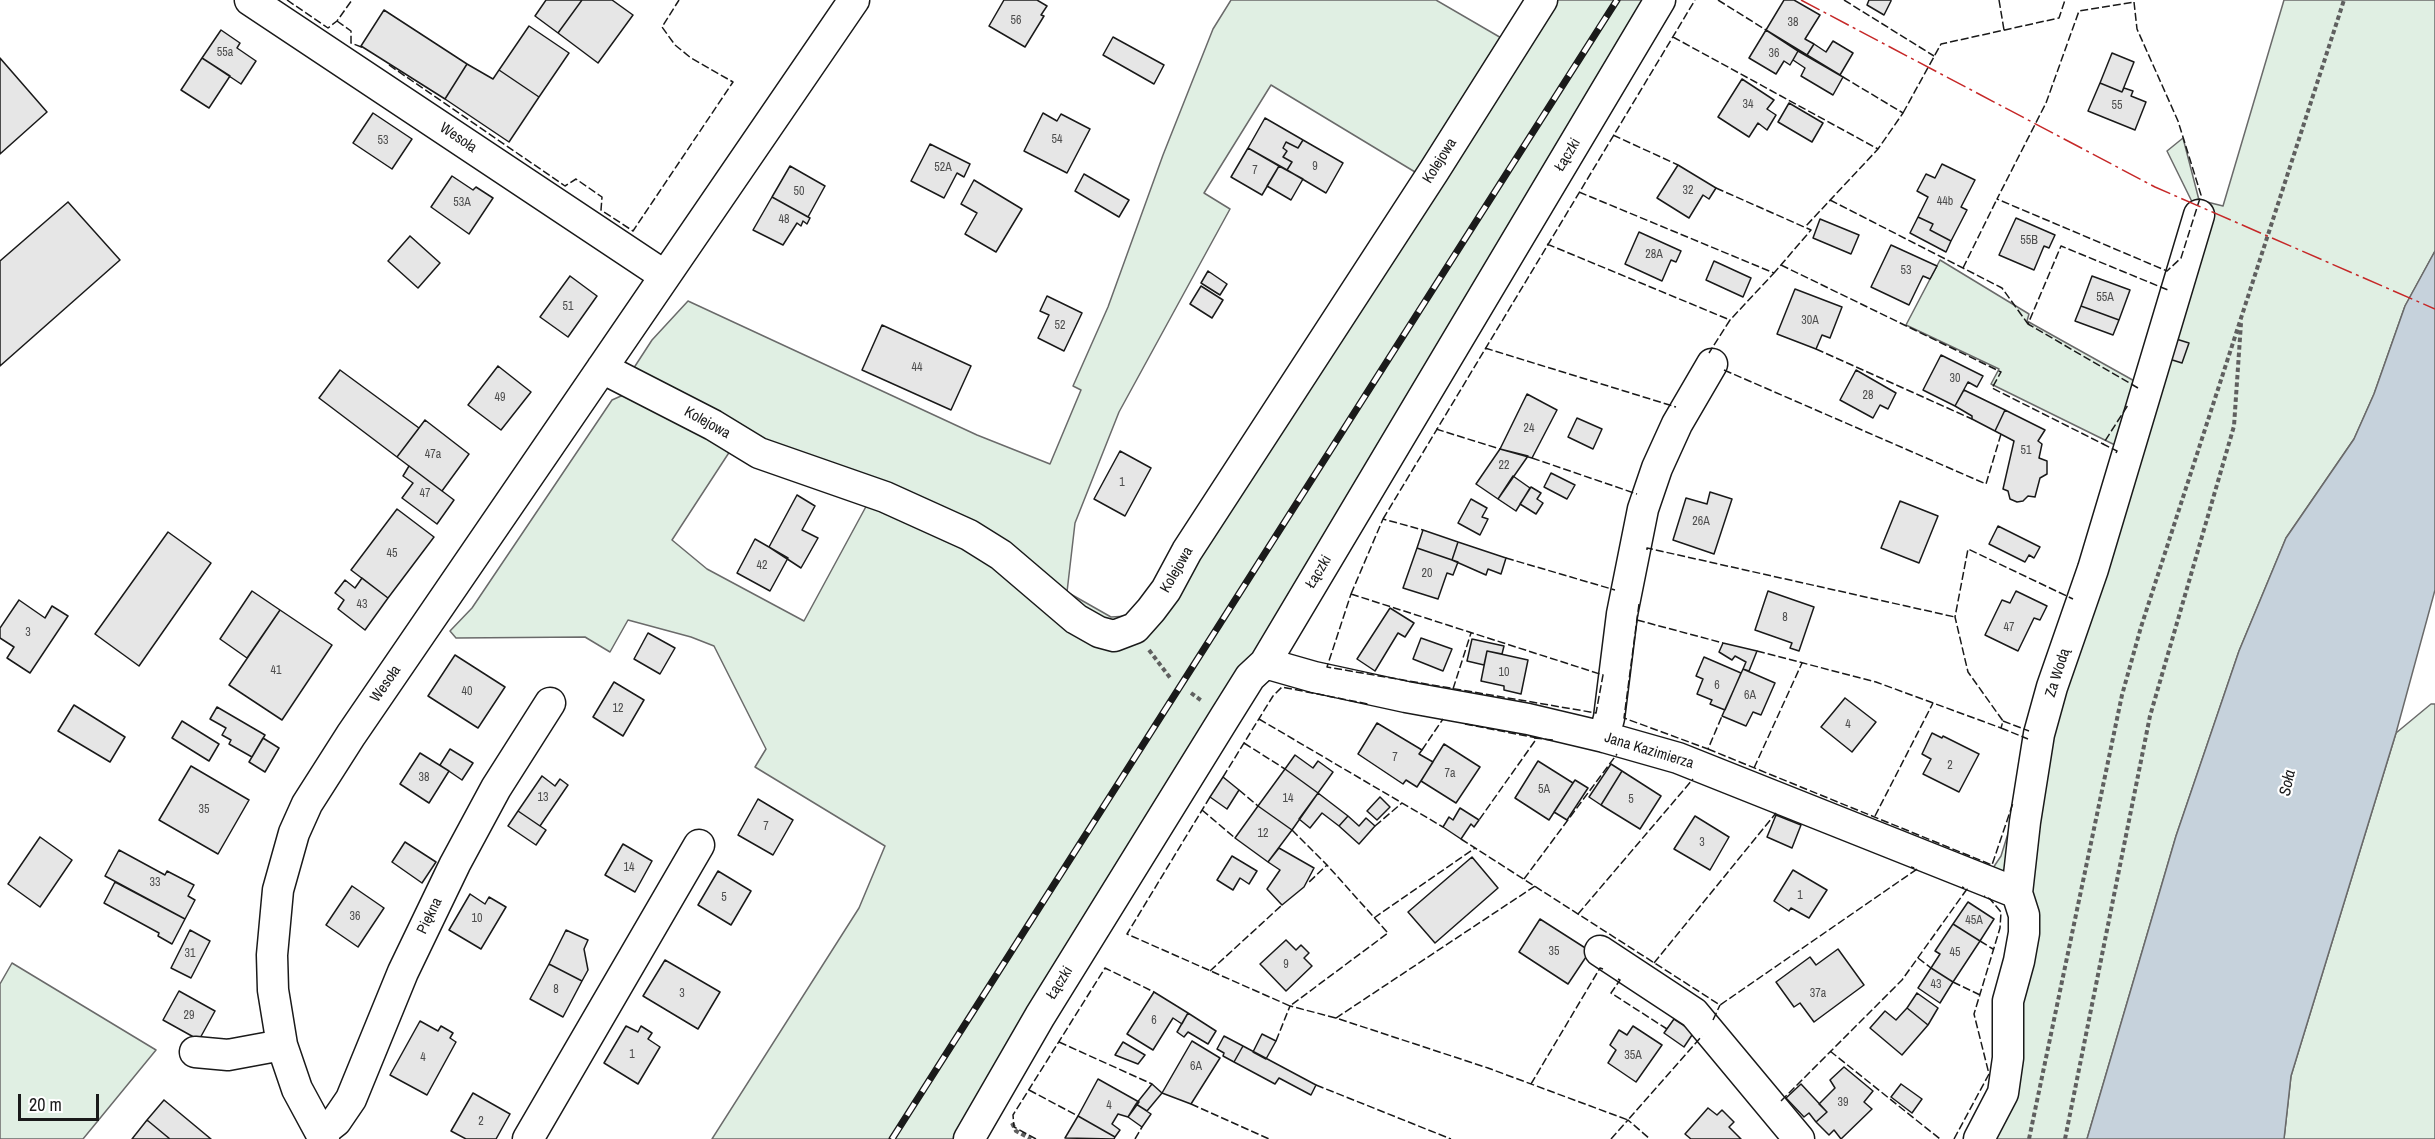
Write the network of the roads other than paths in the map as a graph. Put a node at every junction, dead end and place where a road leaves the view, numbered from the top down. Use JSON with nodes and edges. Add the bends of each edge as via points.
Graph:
{"nodes":[{"id":1,"x":250,"y":0,"type":"edge"},
{"id":2,"x":854,"y":0,"type":"edge"},
{"id":3,"x":1542,"y":0,"type":"edge"},
{"id":4,"x":1660,"y":0,"type":"edge"},
{"id":5,"x":2199,"y":216,"type":"dead end"},
{"id":6,"x":665,"y":276,"type":"junction"},
{"id":7,"x":1712,"y":364,"type":"dead end"},
{"id":8,"x":602,"y":368,"type":"junction"},
{"id":9,"x":1265,"y":663,"type":"junction"},
{"id":10,"x":550,"y":703,"type":"dead end"},
{"id":11,"x":1604,"y":737,"type":"junction"},
{"id":12,"x":699,"y":845,"type":"dead end"},
{"id":13,"x":2017,"y":893,"type":"junction"},
{"id":14,"x":1600,"y":951,"type":"dead end"},
{"id":15,"x":282,"y":1045,"type":"junction"},
{"id":16,"x":195,"y":1052,"type":"dead end"},
{"id":17,"x":322,"y":1136,"type":"edge"},
{"id":18,"x":973,"y":1138,"type":"edge"},
{"id":19,"x":528,"y":1139,"type":"edge"},
{"id":20,"x":1799,"y":1139,"type":"edge"},
{"id":21,"x":1979,"y":1139,"type":"edge"}],
"edges":[{"from":1,"to":6,"type":"street","name":"Wesoła"},
{"from":2,"to":6,"type":"street","name":"Wesoła"},
{"from":3,"to":8,"type":"street","name":"Kolejowa","via":[[1187,551],[1166,590],[1135,628],[1114,636],[1099,632],[1076,618],[1001,555],[969,535],[885,497],[759,453]]},
{"from":4,"to":9,"type":"street","name":"Łączki"},
{"from":5,"to":13,"type":"street","name":"Za Wodą","via":[[2093,569],[2049,696],[2026,811]]},
{"from":6,"to":8,"type":"street","name":"Wesoła"},
{"from":7,"to":11,"type":"street","via":[[1667,446],[1642,509]]},
{"from":8,"to":15,"type":"street","name":"Wesoła","via":[[307,804],[294,833],[278,890],[272,955]]},
{"from":9,"to":11,"type":"street","name":"Jana Kazimierza","via":[[1326,680]]},
{"from":9,"to":18,"type":"street","name":"Łączki","via":[[1250,677],[1040,1016]]},
{"from":10,"to":17,"type":"street","name":"Piękna","via":[[496,788],[455,864],[403,972],[351,1099]]},
{"from":11,"to":13,"type":"street","name":"Jana Kazimierza","via":[[1678,758]]},
{"from":12,"to":19,"type":"street"},
{"from":13,"to":21,"type":"street","name":"Za Wodą","via":[[2024,915],[2024,933],[2008,1001],[2008,1058],[2003,1093]]},
{"from":14,"to":20,"type":"street","via":[[1694,1013]]},
{"from":15,"to":16,"type":"street","via":[[228,1055]]},
{"from":15,"to":17,"type":"street","name":"Wesoła","via":[[297,1089]]}]}
